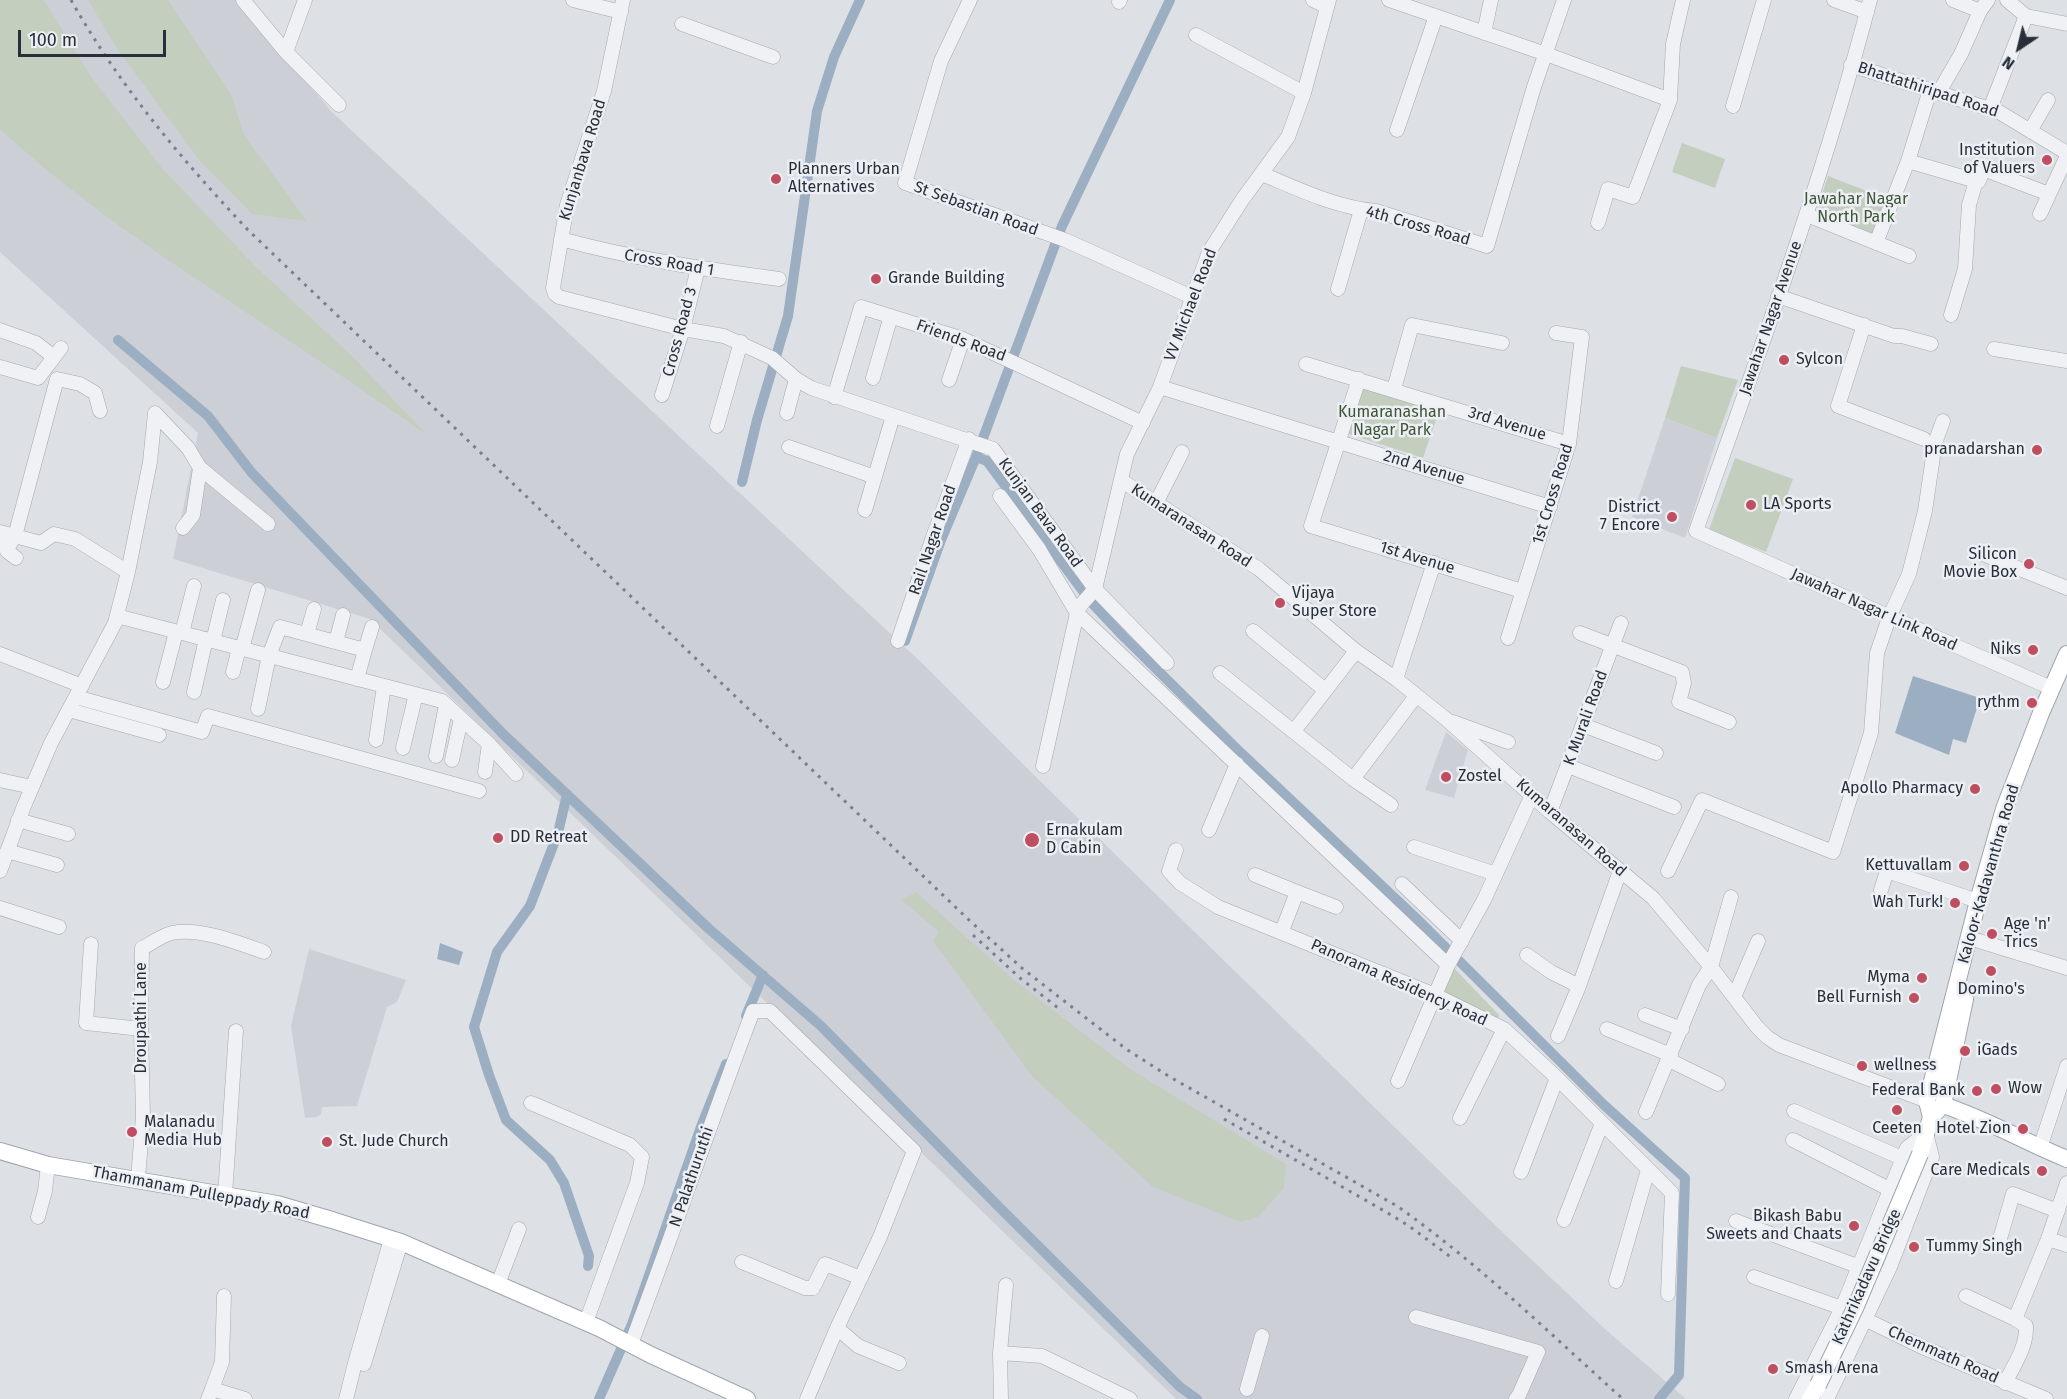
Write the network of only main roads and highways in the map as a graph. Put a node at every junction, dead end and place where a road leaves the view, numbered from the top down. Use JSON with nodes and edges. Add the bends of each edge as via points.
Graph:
{"nodes":[{"id":1,"x":2067,"y":654,"type":"edge"},
{"id":2,"x":2067,"y":678,"type":"edge"},
{"id":3,"x":2003,"y":833,"type":"junction"},
{"id":4,"x":1934,"y":1108,"type":"junction"},
{"id":5,"x":1964,"y":1112,"type":"junction"},
{"id":6,"x":1926,"y":1133,"type":"junction"},
{"id":7,"x":0,"y":1151,"type":"edge"},
{"id":8,"x":2067,"y":1159,"type":"edge"},
{"id":9,"x":592,"y":1325,"type":"junction"},
{"id":10,"x":646,"y":1352,"type":"junction"},
{"id":11,"x":747,"y":1399,"type":"edge"},
{"id":12,"x":1810,"y":1399,"type":"edge"}],
"edges":[{"from":1,"to":3,"type":"main road","name":"Kaloor-Kadavanthra Road","via":[[2004,809]]},
{"from":2,"to":3,"type":"main road","name":"Kaloor-Kadavanthra Road"},
{"from":3,"to":4,"type":"main road","name":"Kaloor-Kadavanthra Road","via":[[1949,1072]]},
{"from":3,"to":4,"type":"main road","name":"Kaloor-Kadavanthra Road","via":[[1978,901]]},
{"from":4,"to":5,"type":"main road"},
{"from":4,"to":6,"type":"main road","name":"Kathrikadavu Bridge"},
{"from":5,"to":6,"type":"main road","via":[[1944,1119]]},
{"from":5,"to":8,"type":"main road"},
{"from":6,"to":12,"type":"main road","name":"Kathrikadavu Bridge","bridge":true,"via":[[1912,1157],[1856,1306]]},
{"from":7,"to":9,"type":"main road","name":"Thammanam Pulleppady Road","via":[[48,1165],[277,1204],[332,1220],[396,1241]]},
{"from":9,"to":10,"type":"main road","name":"Thammanam Pulleppady Road"},
{"from":9,"to":10,"type":"main road","name":"Thammanam Pulleppady Road","via":[[607,1340],[625,1349]]},
{"from":10,"to":11,"type":"main road","name":"Thammanam Pulleppady Road"}]}
